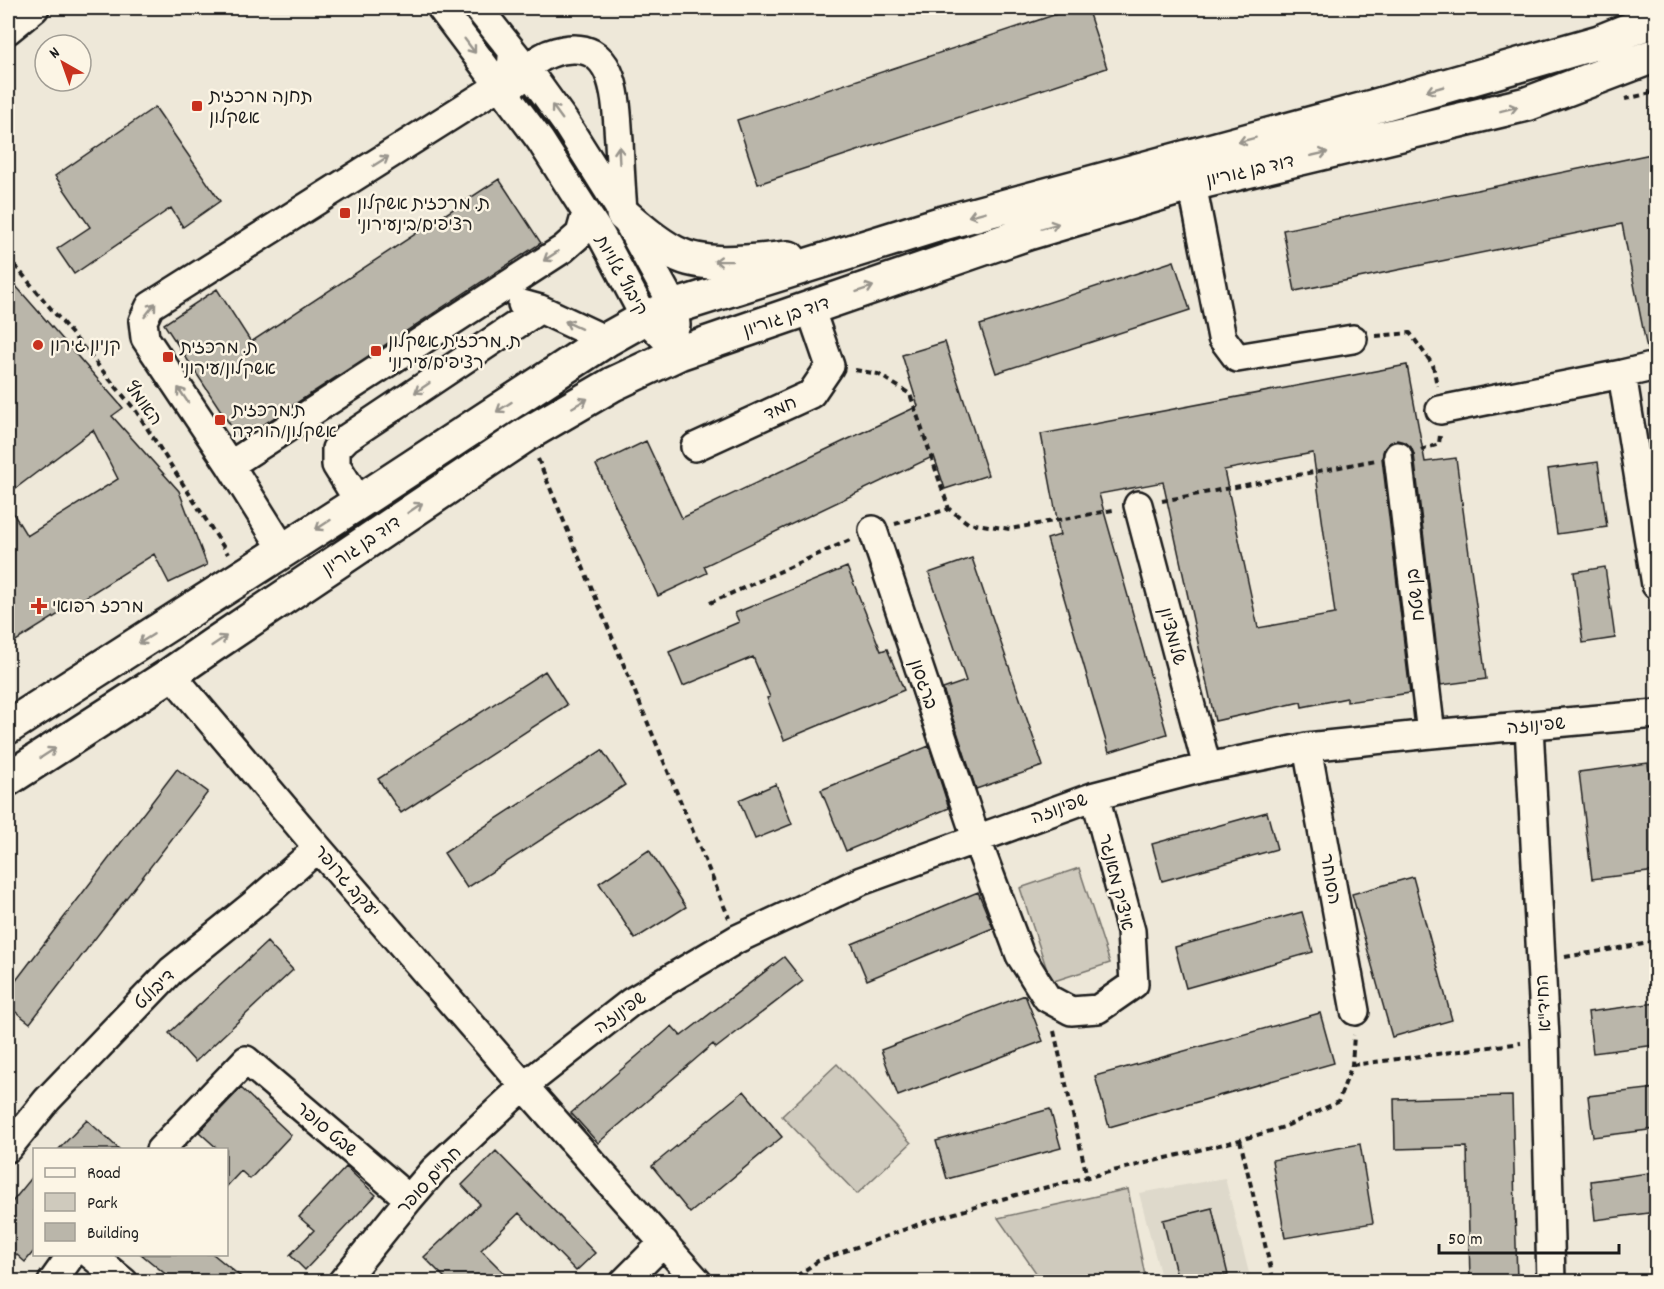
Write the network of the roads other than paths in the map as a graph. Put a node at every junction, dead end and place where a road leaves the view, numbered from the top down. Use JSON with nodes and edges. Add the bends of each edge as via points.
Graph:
{"nodes":[{"id":1,"x":35,"y":8,"type":"edge"},
{"id":2,"x":441,"y":8,"type":"edge"},
{"id":3,"x":478,"y":8,"type":"edge"},
{"id":4,"x":1640,"y":8,"type":"edge"},
{"id":5,"x":1656,"y":19,"type":"edge"},
{"id":6,"x":8,"y":30,"type":"edge"},
{"id":7,"x":1551,"y":56,"type":"junction"},
{"id":8,"x":1653,"y":58,"type":"edge"},
{"id":9,"x":519,"y":60,"type":"junction"},
{"id":10,"x":505,"y":93,"type":"junction"},
{"id":11,"x":1192,"y":184,"type":"junction"},
{"id":12,"x":586,"y":213,"type":"junction"},
{"id":13,"x":623,"y":214,"type":"junction"},
{"id":14,"x":844,"y":254,"type":"junction"},
{"id":15,"x":492,"y":295,"type":"junction"},
{"id":16,"x":674,"y":306,"type":"junction"},
{"id":17,"x":810,"y":308,"type":"junction"},
{"id":18,"x":540,"y":309,"type":"junction"},
{"id":19,"x":645,"y":318,"type":"junction"},
{"id":20,"x":1353,"y":339,"type":"dead end"},
{"id":21,"x":606,"y":340,"type":"junction"},
{"id":22,"x":679,"y":353,"type":"junction"},
{"id":23,"x":1656,"y":366,"type":"edge"},
{"id":24,"x":1622,"y":374,"type":"junction"},
{"id":25,"x":1440,"y":410,"type":"dead end"},
{"id":26,"x":695,"y":447,"type":"dead end"},
{"id":27,"x":1398,"y":456,"type":"dead end"},
{"id":28,"x":230,"y":465,"type":"junction"},
{"id":29,"x":359,"y":502,"type":"junction"},
{"id":30,"x":1138,"y":505,"type":"dead end"},
{"id":31,"x":873,"y":530,"type":"dead end"},
{"id":32,"x":284,"y":550,"type":"junction"},
{"id":33,"x":1656,"y":585,"type":"edge"},
{"id":34,"x":171,"y":674,"type":"junction"},
{"id":35,"x":1656,"y":714,"type":"edge"},
{"id":36,"x":1529,"y":726,"type":"junction"},
{"id":37,"x":8,"y":727,"type":"edge"},
{"id":38,"x":1431,"y":734,"type":"junction"},
{"id":39,"x":1307,"y":747,"type":"junction"},
{"id":40,"x":1207,"y":767,"type":"junction"},
{"id":41,"x":8,"y":779,"type":"edge"},
{"id":42,"x":1095,"y":796,"type":"junction"},
{"id":43,"x":976,"y":838,"type":"junction"},
{"id":44,"x":318,"y":848,"type":"junction"},
{"id":45,"x":1354,"y":1011,"type":"road end"},
{"id":46,"x":524,"y":1086,"type":"junction"},
{"id":47,"x":8,"y":1148,"type":"edge"},
{"id":48,"x":161,"y":1148,"type":"edge"},
{"id":49,"x":409,"y":1199,"type":"junction"},
{"id":50,"x":664,"y":1242,"type":"junction"},
{"id":51,"x":71,"y":1256,"type":"edge"},
{"id":52,"x":93,"y":1256,"type":"edge"},
{"id":53,"x":52,"y":1281,"type":"edge"},
{"id":54,"x":124,"y":1281,"type":"edge"},
{"id":55,"x":342,"y":1281,"type":"edge"},
{"id":56,"x":624,"y":1281,"type":"edge"},
{"id":57,"x":698,"y":1281,"type":"edge"},
{"id":58,"x":1551,"y":1281,"type":"edge"}],
"edges":[{"from":1,"to":6,"type":"street"},
{"from":2,"to":10,"type":"street","name":"קיבוץ גלויות","one_way":true},
{"from":3,"to":9,"type":"street","name":"קיבוץ גלויות"},
{"from":4,"to":7,"type":"main road"},
{"from":5,"to":7,"type":"main road","name":"דוד בן גוריון"},
{"from":7,"to":14,"type":"main road","name":"דוד בן גוריון","one_way":true,"via":[[943,223]]},
{"from":11,"to":8,"type":"main road","name":"דוד בן גוריון","one_way":true,"via":[[1527,104]]},
{"from":9,"to":10,"type":"street","via":[[513,60]]},
{"from":13,"to":9,"type":"street","name":"קיבוץ גלויות","one_way":true,"via":[[565,122]]},
{"from":13,"to":9,"type":"street","one_way":true,"via":[[617,108],[614,82],[607,68],[599,57],[575,48]]},
{"from":10,"to":12,"type":"street","name":"קיבוץ גלויות"},
{"from":28,"to":10,"type":"street","one_way":true,"via":[[145,338],[143,321],[150,306]]},
{"from":17,"to":11,"type":"main road","name":"דוד בן גוריון","one_way":true,"via":[[1028,233]]},
{"from":11,"to":20,"type":"street","via":[[1222,338],[1237,358]]},
{"from":12,"to":15,"type":"street","one_way":true,"via":[[580,234],[563,249]]},
{"from":12,"to":19,"type":"street","name":"קיבוץ גלויות"},
{"from":14,"to":13,"type":"main road","one_way":true,"via":[[698,261],[676,254]]},
{"from":13,"to":16,"type":"street","name":"קיבוץ גלויות"},
{"from":14,"to":16,"type":"main road","name":"דוד בן גוריון"},
{"from":15,"to":18,"type":"street"},
{"from":15,"to":28,"type":"street"},
{"from":16,"to":19,"type":"main road","name":"דוד בן גוריון"},
{"from":16,"to":22,"type":"street","name":"קיבוץ גלויות"},
{"from":17,"to":22,"type":"main road","name":"דוד בן גוריון"},
{"from":17,"to":26,"type":"street","name":"חמד","via":[[830,366],[811,394]]},
{"from":21,"to":18,"type":"street","one_way":true},
{"from":18,"to":29,"type":"street","one_way":true,"via":[[336,449],[336,465]]},
{"from":19,"to":21,"type":"main road","name":"דוד בן גוריון"},
{"from":19,"to":22,"type":"street","name":"קיבוץ גלויות"},
{"from":21,"to":29,"type":"main road","name":"דוד בן גוריון","one_way":true},
{"from":34,"to":22,"type":"main road","name":"דוד בן גוריון","one_way":true,"via":[[527,434],[613,384]]},
{"from":23,"to":24,"type":"street"},
{"from":24,"to":25,"type":"street"},
{"from":24,"to":33,"type":"street"},
{"from":27,"to":38,"type":"street","name":"בן שטח"},
{"from":28,"to":32,"type":"street"},
{"from":29,"to":32,"type":"main road","name":"דוד בן גוריון","one_way":true},
{"from":30,"to":40,"type":"street","name":"שלומציון"},
{"from":31,"to":43,"type":"street","name":"ברגסון"},
{"from":32,"to":37,"type":"main road","name":"דוד בן גוריון","one_way":true},
{"from":41,"to":34,"type":"main road","name":"דוד בן גוריון","one_way":true},
{"from":34,"to":44,"type":"street","name":"יעקב גרופר"},
{"from":35,"to":36,"type":"street","name":"שפינוזה"},
{"from":36,"to":38,"type":"street","name":"שפינוזה"},
{"from":36,"to":58,"type":"street","name":"החיד\"א","via":[[1545,1039]]},
{"from":38,"to":39,"type":"street","name":"שפינוזה"},
{"from":39,"to":40,"type":"street","name":"שפינוזה"},
{"from":39,"to":45,"type":"street","name":"הסוחר"},
{"from":40,"to":42,"type":"street","name":"שפינוזה"},
{"from":42,"to":43,"type":"street","name":"שפינוזה"},
{"from":42,"to":43,"type":"street","name":"איציק מאנגר","via":[[1131,931],[1134,984],[1098,1009],[1071,1011],[1047,998],[1020,956]]},
{"from":43,"to":46,"type":"street","name":"שפינוזה","via":[[861,881],[737,939],[631,1002]]},
{"from":44,"to":46,"type":"street","name":"יעקב גרופר"},
{"from":44,"to":47,"type":"street","name":"דיבולט","via":[[171,971],[47,1100]]},
{"from":46,"to":49,"type":"street","name":"חת\"ם סופר","via":[[434,1170]]},
{"from":46,"to":50,"type":"street","name":"יעקב גרופר"},
{"from":48,"to":49,"type":"street","name":"שבט סופר","via":[[246,1060]]},
{"from":49,"to":55,"type":"street","name":"חת\"ם סופר"},
{"from":50,"to":56,"type":"street"},
{"from":50,"to":57,"type":"street","name":"יעקב גרופר"},
{"from":51,"to":53,"type":"street"},
{"from":52,"to":54,"type":"street"}]}
